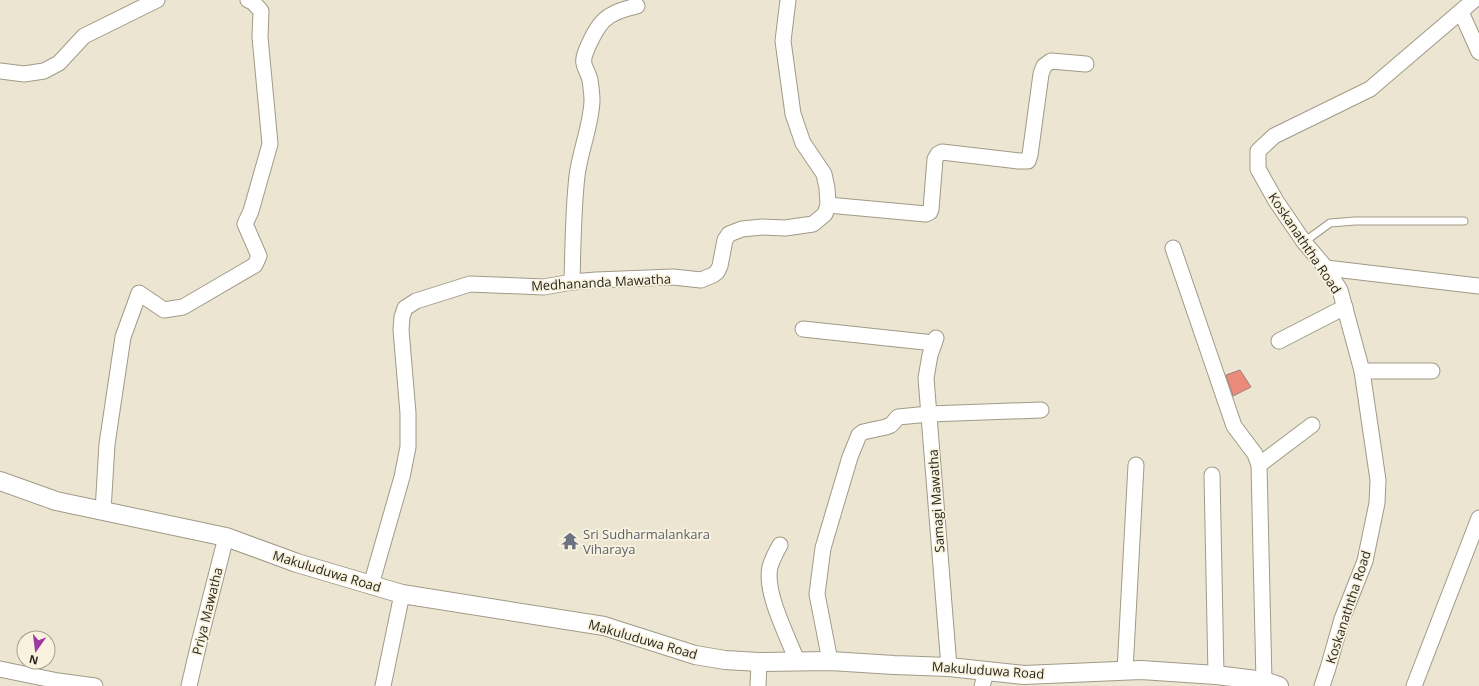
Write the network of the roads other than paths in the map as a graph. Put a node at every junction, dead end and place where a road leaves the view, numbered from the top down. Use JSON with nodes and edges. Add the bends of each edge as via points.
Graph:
{"nodes":[{"id":1,"x":157,"y":0,"type":"edge"},
{"id":2,"x":788,"y":0,"type":"edge"},
{"id":3,"x":1474,"y":0,"type":"edge"},
{"id":4,"x":253,"y":1,"type":"edge"},
{"id":5,"x":637,"y":6,"type":"dead end"},
{"id":6,"x":1460,"y":12,"type":"junction"},
{"id":7,"x":1479,"y":52,"type":"edge"},
{"id":8,"x":1086,"y":64,"type":"dead end"},
{"id":9,"x":0,"y":71,"type":"edge"},
{"id":10,"x":828,"y":205,"type":"junction"},
{"id":11,"x":1464,"y":221,"type":"dead end"},
{"id":12,"x":1304,"y":242,"type":"junction"},
{"id":13,"x":1173,"y":248,"type":"dead end"},
{"id":14,"x":1326,"y":268,"type":"junction"},
{"id":15,"x":572,"y":282,"type":"junction"},
{"id":16,"x":1479,"y":286,"type":"edge"},
{"id":17,"x":1344,"y":307,"type":"junction"},
{"id":18,"x":803,"y":329,"type":"dead end"},
{"id":19,"x":1278,"y":341,"type":"dead end"},
{"id":20,"x":1362,"y":371,"type":"junction"},
{"id":21,"x":1432,"y":371,"type":"dead end"},
{"id":22,"x":1041,"y":410,"type":"dead end"},
{"id":23,"x":929,"y":414,"type":"junction"},
{"id":24,"x":1312,"y":425,"type":"dead end"},
{"id":25,"x":1136,"y":465,"type":"dead end"},
{"id":26,"x":1259,"y":465,"type":"junction"},
{"id":27,"x":1212,"y":475,"type":"dead end"},
{"id":28,"x":0,"y":481,"type":"edge"},
{"id":29,"x":103,"y":511,"type":"junction"},
{"id":30,"x":1479,"y":518,"type":"edge"},
{"id":31,"x":226,"y":537,"type":"junction"},
{"id":32,"x":780,"y":545,"type":"dead end"},
{"id":33,"x":371,"y":585,"type":"junction"},
{"id":34,"x":402,"y":594,"type":"junction"},
{"id":35,"x":797,"y":661,"type":"junction"},
{"id":36,"x":830,"y":661,"type":"junction"},
{"id":37,"x":759,"y":662,"type":"junction"},
{"id":38,"x":949,"y":667,"type":"junction"},
{"id":39,"x":0,"y":669,"type":"edge"},
{"id":40,"x":1125,"y":671,"type":"junction"},
{"id":41,"x":1216,"y":675,"type":"junction"},
{"id":42,"x":984,"y":678,"type":"edge"},
{"id":43,"x":1271,"y":684,"type":"edge"},
{"id":44,"x":95,"y":686,"type":"edge"},
{"id":45,"x":189,"y":686,"type":"edge"},
{"id":46,"x":382,"y":686,"type":"edge"},
{"id":47,"x":758,"y":686,"type":"edge"},
{"id":48,"x":1322,"y":686,"type":"edge"},
{"id":49,"x":1414,"y":686,"type":"edge"}],
"edges":[{"from":1,"to":9,"type":"street","via":[[84,36],[59,63],[44,70],[24,74]]},
{"from":2,"to":10,"type":"street","via":[[784,41],[792,114],[803,143],[824,174]]},
{"from":3,"to":6,"type":"street","name":"Koskanaththa Road"},
{"from":4,"to":29,"type":"street","via":[[261,11],[260,37],[270,144],[245,224],[259,256],[255,265],[183,307],[164,310],[139,293],[121,353],[107,444]]},
{"from":5,"to":15,"type":"street","via":[[610,15],[601,22],[583,61],[590,79],[592,107],[577,175]]},
{"from":6,"to":7,"type":"street"},
{"from":6,"to":12,"type":"street","name":"Koskanaththa Road","via":[[1370,89],[1274,136],[1258,151],[1258,169]]},
{"from":8,"to":10,"type":"street","via":[[1051,61],[1044,66],[1028,161],[942,152],[938,154],[935,159],[931,209],[926,214]]},
{"from":10,"to":15,"type":"street","name":"Medhananda Mawatha","via":[[826,214],[813,224],[785,228],[742,229],[729,234],[725,240],[717,272],[701,280],[673,277]]},
{"from":11,"to":12,"type":"lane","via":[[1330,223]]},
{"from":12,"to":14,"type":"street","name":"Koskanaththa Road"},
{"from":13,"to":26,"type":"street","via":[[1234,426]]},
{"from":14,"to":16,"type":"street"},
{"from":14,"to":17,"type":"street","name":"Koskanaththa Road","via":[[1340,290]]},
{"from":15,"to":33,"type":"street","name":"Medhananda Mawatha","via":[[544,287],[470,284],[416,301],[405,308],[401,330],[408,413],[408,447],[402,478]]},
{"from":17,"to":19,"type":"street"},
{"from":17,"to":20,"type":"street","name":"Koskanaththa Road"},
{"from":18,"to":23,"type":"street","name":"Samagi Mawatha","via":[[935,340],[926,378]]},
{"from":20,"to":21,"type":"street"},
{"from":20,"to":48,"type":"street","name":"Koskanaththa Road","via":[[1378,480],[1377,503],[1365,561],[1342,620]]},
{"from":22,"to":23,"type":"street"},
{"from":23,"to":36,"type":"street","via":[[898,418],[891,425],[863,432],[856,440],[823,548],[817,594]]},
{"from":23,"to":38,"type":"street","name":"Samagi Mawatha"},
{"from":24,"to":26,"type":"street"},
{"from":25,"to":40,"type":"street"},
{"from":26,"to":43,"type":"street"},
{"from":27,"to":41,"type":"street"},
{"from":28,"to":29,"type":"street","name":"Makuluduwa Road","via":[[56,501]]},
{"from":29,"to":31,"type":"street","name":"Makuluduwa Road"},
{"from":30,"to":49,"type":"street"},
{"from":31,"to":33,"type":"street","name":"Makuluduwa Road","via":[[297,563]]},
{"from":31,"to":45,"type":"street","name":"Priya Mawatha"},
{"from":32,"to":35,"type":"street","via":[[770,567],[769,584],[773,601]]},
{"from":33,"to":34,"type":"street","name":"Makuluduwa Road"},
{"from":34,"to":37,"type":"street","name":"Makuluduwa Road","via":[[604,626],[695,655]]},
{"from":34,"to":46,"type":"street"},
{"from":35,"to":36,"type":"street","name":"Makuluduwa Road"},
{"from":35,"to":37,"type":"street","name":"Makuluduwa Road"},
{"from":36,"to":38,"type":"street","name":"Makuluduwa Road"},
{"from":37,"to":47,"type":"street"},
{"from":38,"to":42,"type":"street","name":"Makuluduwa Road"},
{"from":39,"to":44,"type":"street"},
{"from":40,"to":41,"type":"street","name":"Makuluduwa Road"},
{"from":40,"to":42,"type":"street","name":"Makuluduwa Road"},
{"from":41,"to":43,"type":"street","name":"Makuluduwa Road"}]}
